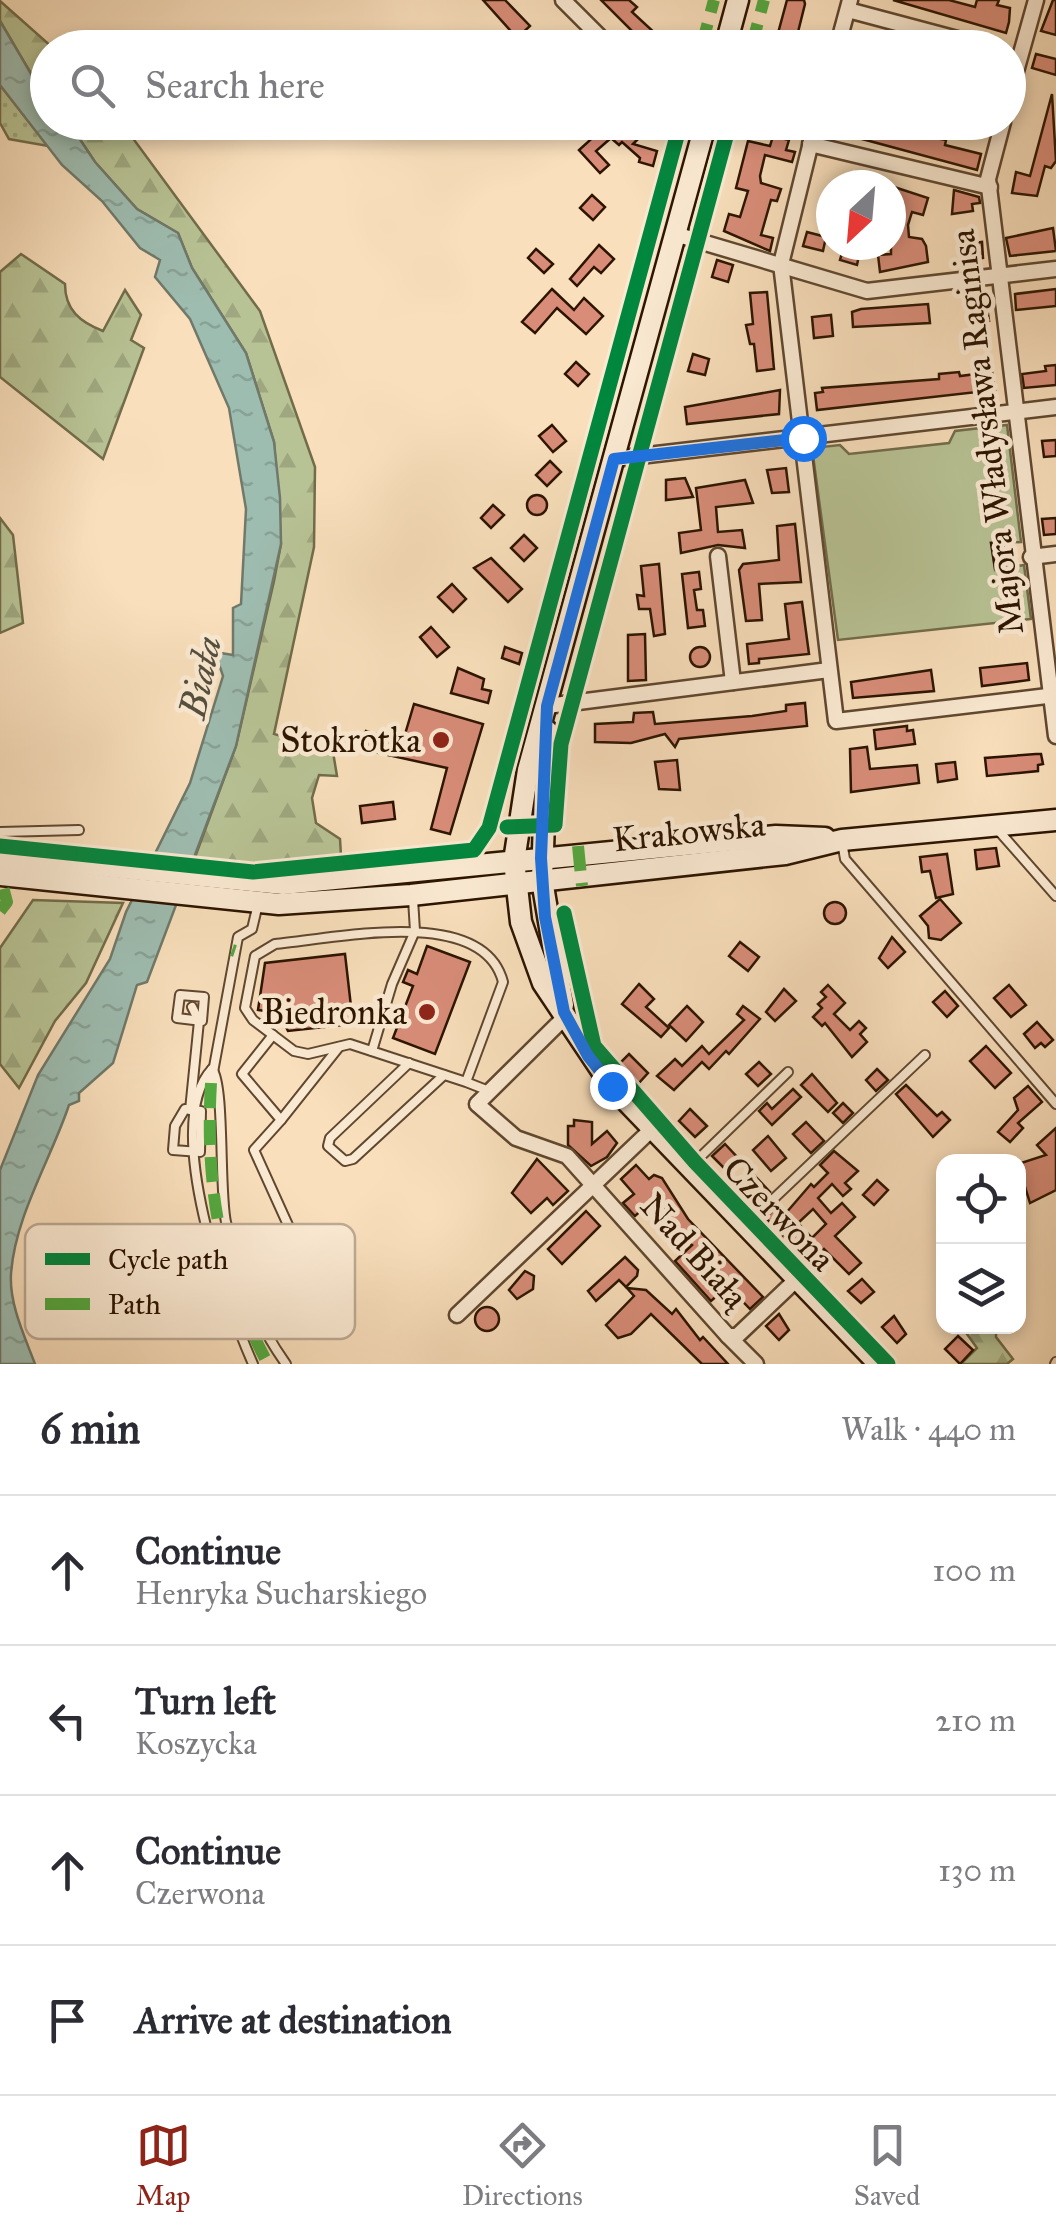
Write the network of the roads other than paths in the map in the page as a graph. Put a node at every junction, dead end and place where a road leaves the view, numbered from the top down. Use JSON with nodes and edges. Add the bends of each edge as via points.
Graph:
{"nodes":[{"id":1,"x":563,"y":0,"type":"edge"},
{"id":2,"x":738,"y":0,"type":"edge"},
{"id":3,"x":1036,"y":0,"type":"edge"},
{"id":4,"x":849,"y":5,"type":"edge"},
{"id":5,"x":592,"y":30,"type":"edge"},
{"id":6,"x":730,"y":30,"type":"edge"},
{"id":7,"x":842,"y":30,"type":"edge"},
{"id":8,"x":931,"y":30,"type":"edge"},
{"id":9,"x":1024,"y":30,"type":"edge"},
{"id":10,"x":695,"y":140,"type":"edge"},
{"id":11,"x":811,"y":140,"type":"edge"},
{"id":12,"x":999,"y":140,"type":"edge"},
{"id":13,"x":810,"y":144,"type":"junction"},
{"id":14,"x":990,"y":186,"type":"junction"},
{"id":15,"x":675,"y":234,"type":"junction"},
{"id":16,"x":781,"y":264,"type":"junction"},
{"id":17,"x":1056,"y":269,"type":"edge"},
{"id":18,"x":998,"y":277,"type":"junction"},
{"id":19,"x":1056,"y":407,"type":"edge"},
{"id":20,"x":1016,"y":413,"type":"junction"},
{"id":21,"x":803,"y":438,"type":"junction"},
{"id":22,"x":614,"y":459,"type":"junction"},
{"id":23,"x":1056,"y":554,"type":"edge"},
{"id":24,"x":718,"y":556,"type":"dead end"},
{"id":25,"x":1031,"y":556,"type":"junction"},
{"id":26,"x":829,"y":670,"type":"junction"},
{"id":27,"x":733,"y":682,"type":"junction"},
{"id":28,"x":1052,"y":696,"type":"edge"},
{"id":29,"x":547,"y":706,"type":"junction"},
{"id":30,"x":1056,"y":736,"type":"edge"},
{"id":31,"x":1056,"y":820,"type":"edge"},
{"id":32,"x":995,"y":827,"type":"junction"},
{"id":33,"x":79,"y":830,"type":"dead end"},
{"id":34,"x":0,"y":832,"type":"edge"},
{"id":35,"x":842,"y":840,"type":"junction"},
{"id":36,"x":0,"y":856,"type":"edge"},
{"id":37,"x":542,"y":869,"type":"junction"},
{"id":38,"x":515,"y":871,"type":"junction"},
{"id":39,"x":0,"y":875,"type":"edge"},
{"id":40,"x":84,"y":875,"type":"junction"},
{"id":41,"x":411,"y":895,"type":"junction"},
{"id":42,"x":1056,"y":896,"type":"edge"},
{"id":43,"x":258,"y":903,"type":"junction"},
{"id":44,"x":240,"y":924,"type":"dead end"},
{"id":45,"x":415,"y":931,"type":"junction"},
{"id":46,"x":238,"y":938,"type":"junction"},
{"id":47,"x":192,"y":1007,"type":"dead end"},
{"id":48,"x":565,"y":1014,"type":"junction"},
{"id":49,"x":200,"y":1021,"type":"junction"},
{"id":50,"x":274,"y":1035,"type":"junction"},
{"id":51,"x":340,"y":1047,"type":"junction"},
{"id":52,"x":372,"y":1052,"type":"junction"},
{"id":53,"x":925,"y":1055,"type":"dead end"},
{"id":54,"x":408,"y":1064,"type":"junction"},
{"id":55,"x":212,"y":1070,"type":"junction"},
{"id":56,"x":788,"y":1072,"type":"dead end"},
{"id":57,"x":444,"y":1076,"type":"junction"},
{"id":58,"x":466,"y":1082,"type":"junction"},
{"id":59,"x":211,"y":1083,"type":"dead end"},
{"id":60,"x":488,"y":1091,"type":"junction"},
{"id":61,"x":1056,"y":1104,"type":"edge"},
{"id":62,"x":194,"y":1112,"type":"junction"},
{"id":63,"x":281,"y":1120,"type":"junction"},
{"id":64,"x":652,"y":1128,"type":"junction"},
{"id":65,"x":197,"y":1152,"type":"junction"},
{"id":66,"x":689,"y":1168,"type":"junction"},
{"id":67,"x":593,"y":1184,"type":"junction"},
{"id":68,"x":202,"y":1224,"type":"edge"},
{"id":69,"x":227,"y":1224,"type":"edge"},
{"id":70,"x":288,"y":1224,"type":"edge"},
{"id":71,"x":745,"y":1225,"type":"junction"},
{"id":72,"x":797,"y":1278,"type":"junction"},
{"id":73,"x":456,"y":1316,"type":"dead end"},
{"id":74,"x":728,"y":1336,"type":"junction"},
{"id":75,"x":242,"y":1339,"type":"edge"},
{"id":76,"x":271,"y":1339,"type":"edge"},
{"id":77,"x":253,"y":1364,"type":"edge"},
{"id":78,"x":286,"y":1364,"type":"edge"},
{"id":79,"x":756,"y":1364,"type":"edge"},
{"id":80,"x":879,"y":1364,"type":"edge"}],
"edges":[{"from":1,"to":5,"type":"street"},
{"from":2,"to":6,"type":"street"},
{"from":3,"to":9,"type":"street"},
{"from":4,"to":7,"type":"street"},
{"from":4,"to":8,"type":"street"},
{"from":10,"to":15,"type":"street"},
{"from":11,"to":13,"type":"street"},
{"from":12,"to":14,"type":"street","name":"Majora Władysława Raginisa"},
{"from":13,"to":14,"type":"street"},
{"from":13,"to":16,"type":"street"},
{"from":14,"to":18,"type":"street","name":"Majora Władysława Raginisa"},
{"from":15,"to":16,"type":"street"},
{"from":15,"to":22,"type":"street"},
{"from":16,"to":18,"type":"street","via":[[868,291]]},
{"from":16,"to":21,"type":"street"},
{"from":17,"to":18,"type":"street"},
{"from":18,"to":20,"type":"street","name":"Majora Władysława Raginisa"},
{"from":19,"to":20,"type":"street"},
{"from":20,"to":21,"type":"street"},
{"from":20,"to":25,"type":"street","name":"Majora Władysława Raginisa"},
{"from":21,"to":22,"type":"street"},
{"from":21,"to":26,"type":"street"},
{"from":22,"to":29,"type":"street"},
{"from":23,"to":25,"type":"street"},
{"from":24,"to":27,"type":"street"},
{"from":25,"to":28,"type":"street","name":"Majora Władysława Raginisa"},
{"from":26,"to":27,"type":"street"},
{"from":26,"to":28,"type":"street","via":[[836,721]]},
{"from":27,"to":29,"type":"street"},
{"from":28,"to":30,"type":"street","name":"Majora Władysława Raginisa"},
{"from":29,"to":37,"type":"street","name":"Czerwona"},
{"from":29,"to":38,"type":"street","via":[[528,770]]},
{"from":31,"to":32,"type":"street","name":"Krakowska"},
{"from":32,"to":35,"type":"street","name":"Krakowska"},
{"from":32,"to":42,"type":"lane"},
{"from":33,"to":34,"type":"lane"},
{"from":35,"to":37,"type":"street","name":"Krakowska","via":[[776,836]]},
{"from":35,"to":61,"type":"lane","via":[[845,859]]},
{"from":36,"to":40,"type":"street","name":"Krakowska"},
{"from":37,"to":38,"type":"street","name":"Krakowska"},
{"from":37,"to":48,"type":"street","name":"Czerwona"},
{"from":38,"to":40,"type":"street","name":"Krakowska","via":[[254,883]]},
{"from":38,"to":41,"type":"street","name":"Krakowska"},
{"from":38,"to":48,"type":"street","name":"Czerwona","via":[[530,948]]},
{"from":39,"to":40,"type":"street","name":"Krakowska"},
{"from":40,"to":43,"type":"street","name":"Krakowska"},
{"from":41,"to":43,"type":"street","name":"Krakowska"},
{"from":41,"to":45,"type":"lane"},
{"from":43,"to":46,"type":"lane","via":[[252,929]]},
{"from":44,"to":46,"type":"lane"},
{"from":45,"to":50,"type":"lane","via":[[262,948],[244,1008]]},
{"from":45,"to":52,"type":"lane"},
{"from":45,"to":58,"type":"lane","via":[[438,930],[488,954],[500,968],[503,982]]},
{"from":46,"to":55,"type":"lane"},
{"from":47,"to":49,"type":"lane"},
{"from":48,"to":60,"type":"street"},
{"from":48,"to":64,"type":"street","name":"Czerwona","via":[[588,1056]]},
{"from":49,"to":49,"type":"lane","via":[[178,1018],[180,996],[204,997]]},
{"from":49,"to":62,"type":"lane"},
{"from":50,"to":51,"type":"lane","via":[[308,1054]]},
{"from":50,"to":63,"type":"lane","via":[[242,1074]]},
{"from":51,"to":52,"type":"lane"},
{"from":51,"to":63,"type":"lane"},
{"from":52,"to":54,"type":"lane"},
{"from":53,"to":71,"type":"lane"},
{"from":54,"to":57,"type":"lane"},
{"from":54,"to":57,"type":"lane","via":[[330,1138],[328,1146],[345,1162]]},
{"from":55,"to":59,"type":"lane"},
{"from":55,"to":62,"type":"lane"},
{"from":55,"to":69,"type":"lane","via":[[220,1094]]},
{"from":56,"to":66,"type":"lane"},
{"from":57,"to":58,"type":"lane"},
{"from":58,"to":60,"type":"lane"},
{"from":60,"to":67,"type":"street","name":"Nad Białą","via":[[477,1104],[516,1138],[558,1150]]},
{"from":62,"to":65,"type":"lane"},
{"from":62,"to":65,"type":"lane","via":[[185,1109],[173,1150]]},
{"from":63,"to":70,"type":"lane","via":[[254,1150]]},
{"from":64,"to":66,"type":"street","name":"Czerwona"},
{"from":64,"to":67,"type":"street","name":"Nad Białą"},
{"from":65,"to":68,"type":"lane"},
{"from":66,"to":71,"type":"street","name":"Czerwona"},
{"from":67,"to":73,"type":"street","name":"Nad Białą"},
{"from":67,"to":74,"type":"street","name":"Nad Białą"},
{"from":71,"to":72,"type":"street","name":"Czerwona"},
{"from":72,"to":74,"type":"street","name":"Nad Białą","via":[[737,1336]]},
{"from":72,"to":80,"type":"street","name":"Czerwona"},
{"from":74,"to":79,"type":"street"},
{"from":75,"to":77,"type":"lane"},
{"from":76,"to":78,"type":"lane"}]}
